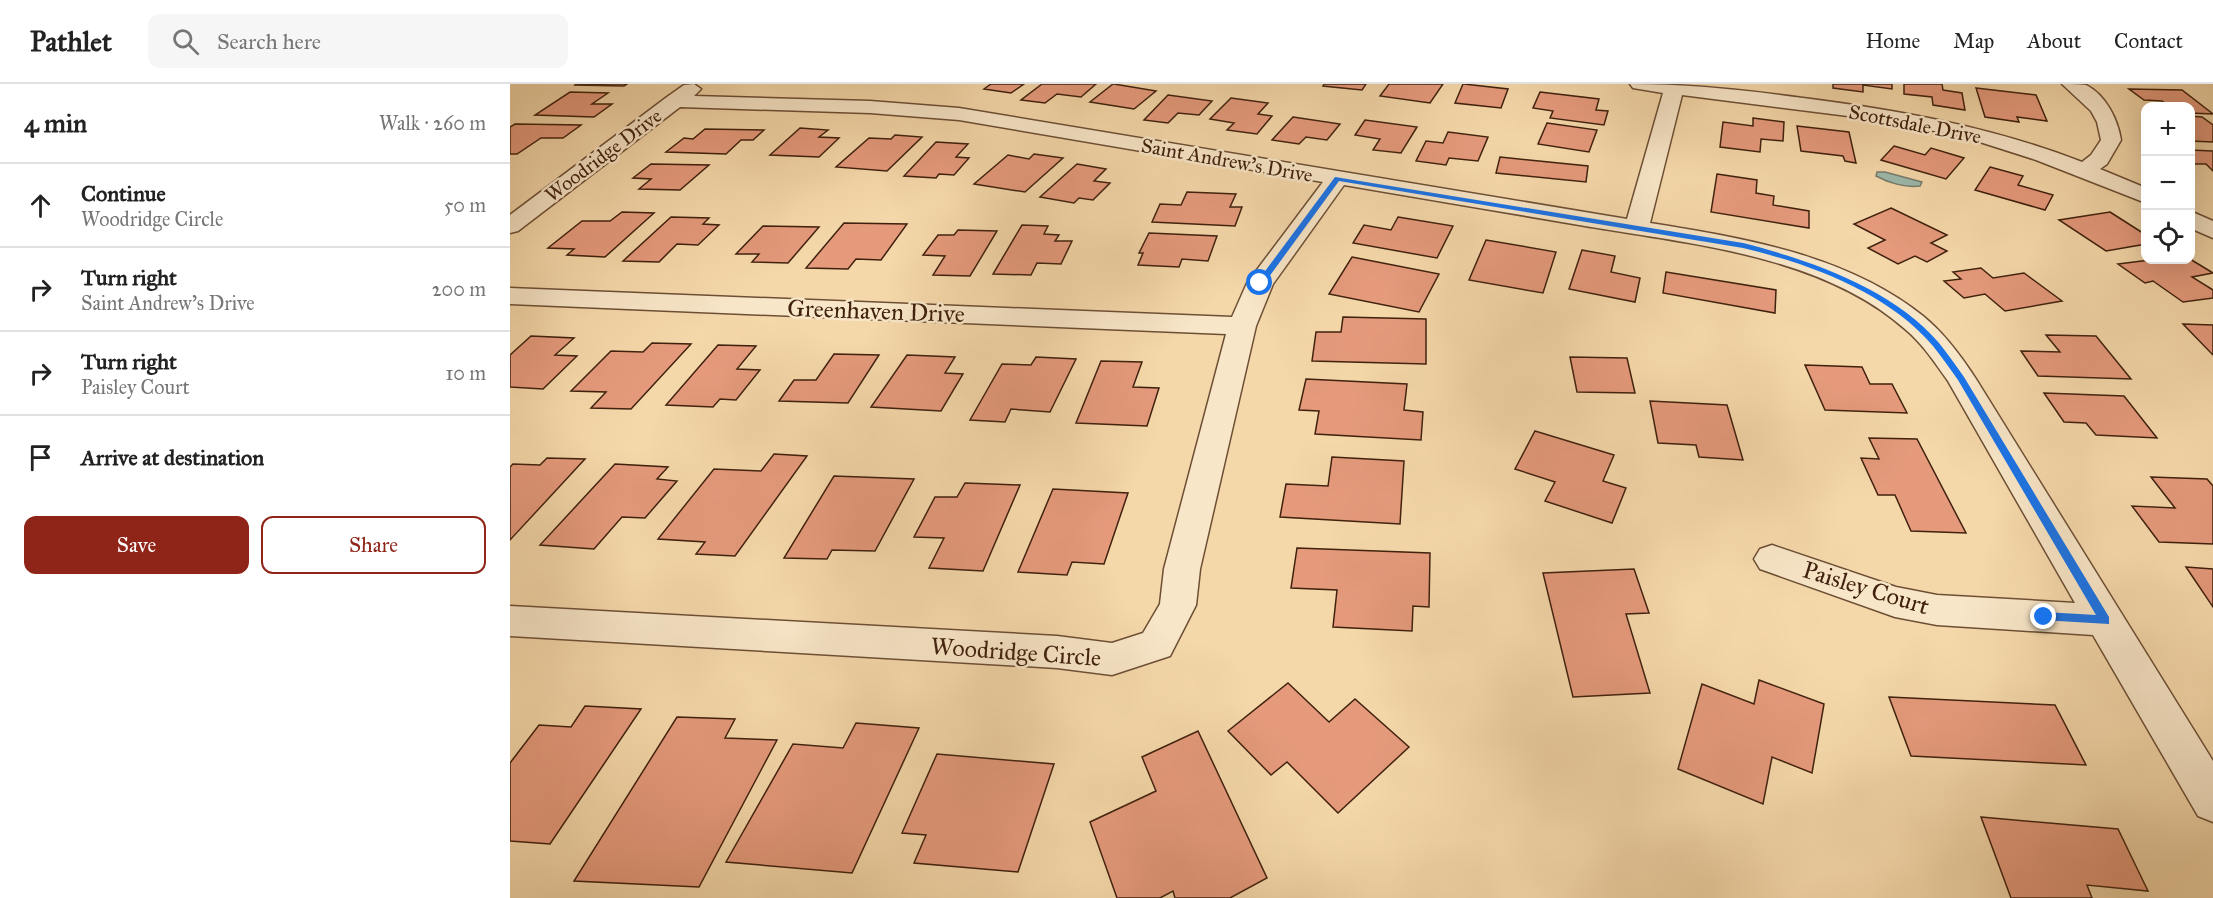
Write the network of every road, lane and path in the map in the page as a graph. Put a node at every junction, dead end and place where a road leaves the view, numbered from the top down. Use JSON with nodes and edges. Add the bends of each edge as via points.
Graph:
{"nodes":[{"id":1,"x":697,"y":84,"type":"edge"},
{"id":2,"x":1640,"y":84,"type":"edge"},
{"id":3,"x":2072,"y":84,"type":"edge"},
{"id":4,"x":1674,"y":86,"type":"edge"},
{"id":5,"x":674,"y":101,"type":"junction"},
{"id":6,"x":2086,"y":170,"type":"junction"},
{"id":7,"x":1337,"y":178,"type":"junction"},
{"id":8,"x":2141,"y":194,"type":"edge"},
{"id":9,"x":2195,"y":221,"type":"edge"},
{"id":10,"x":510,"y":226,"type":"edge"},
{"id":11,"x":1637,"y":227,"type":"junction"},
{"id":12,"x":2213,"y":231,"type":"edge"},
{"id":13,"x":510,"y":296,"type":"edge"},
{"id":14,"x":1242,"y":326,"type":"junction"},
{"id":15,"x":1772,"y":560,"type":"dead end"},
{"id":16,"x":2105,"y":620,"type":"junction"},
{"id":17,"x":510,"y":621,"type":"edge"},
{"id":18,"x":2213,"y":801,"type":"edge"}],
"edges":[{"from":1,"to":5,"type":"street","name":"Woodridge Drive"},
{"from":2,"to":4,"type":"street","name":"Scottsdale Drive"},
{"from":3,"to":6,"type":"street","via":[[2098,107],[2109,123],[2111,140]]},
{"from":4,"to":6,"type":"street","name":"Scottsdale Drive","via":[[1938,125]]},
{"from":4,"to":11,"type":"street"},
{"from":5,"to":7,"type":"street","name":"Saint Andrew's Drive","via":[[959,114]]},
{"from":5,"to":10,"type":"street","name":"Woodridge Drive"},
{"from":6,"to":8,"type":"street","name":"Scottsdale Drive"},
{"from":7,"to":11,"type":"street","name":"Saint Andrew's Drive"},
{"from":7,"to":14,"type":"street","name":"Woodridge Circle","via":[[1260,283]]},
{"from":9,"to":12,"type":"street"},
{"from":11,"to":16,"type":"street","name":"Saint Andrew's Drive","via":[[1776,254],[1825,271],[1878,298],[1911,321],[1936,344],[1961,379]]},
{"from":13,"to":14,"type":"street","name":"Greenhaven Drive"},
{"from":14,"to":17,"type":"street","name":"Woodridge Circle","via":[[1182,569],[1178,605],[1156,645],[1112,659],[1057,652]]},
{"from":15,"to":16,"type":"street","name":"Paisley Court","via":[[1895,602],[1936,610]]},
{"from":16,"to":18,"type":"street","name":"Saint Andrew's Drive"}]}
